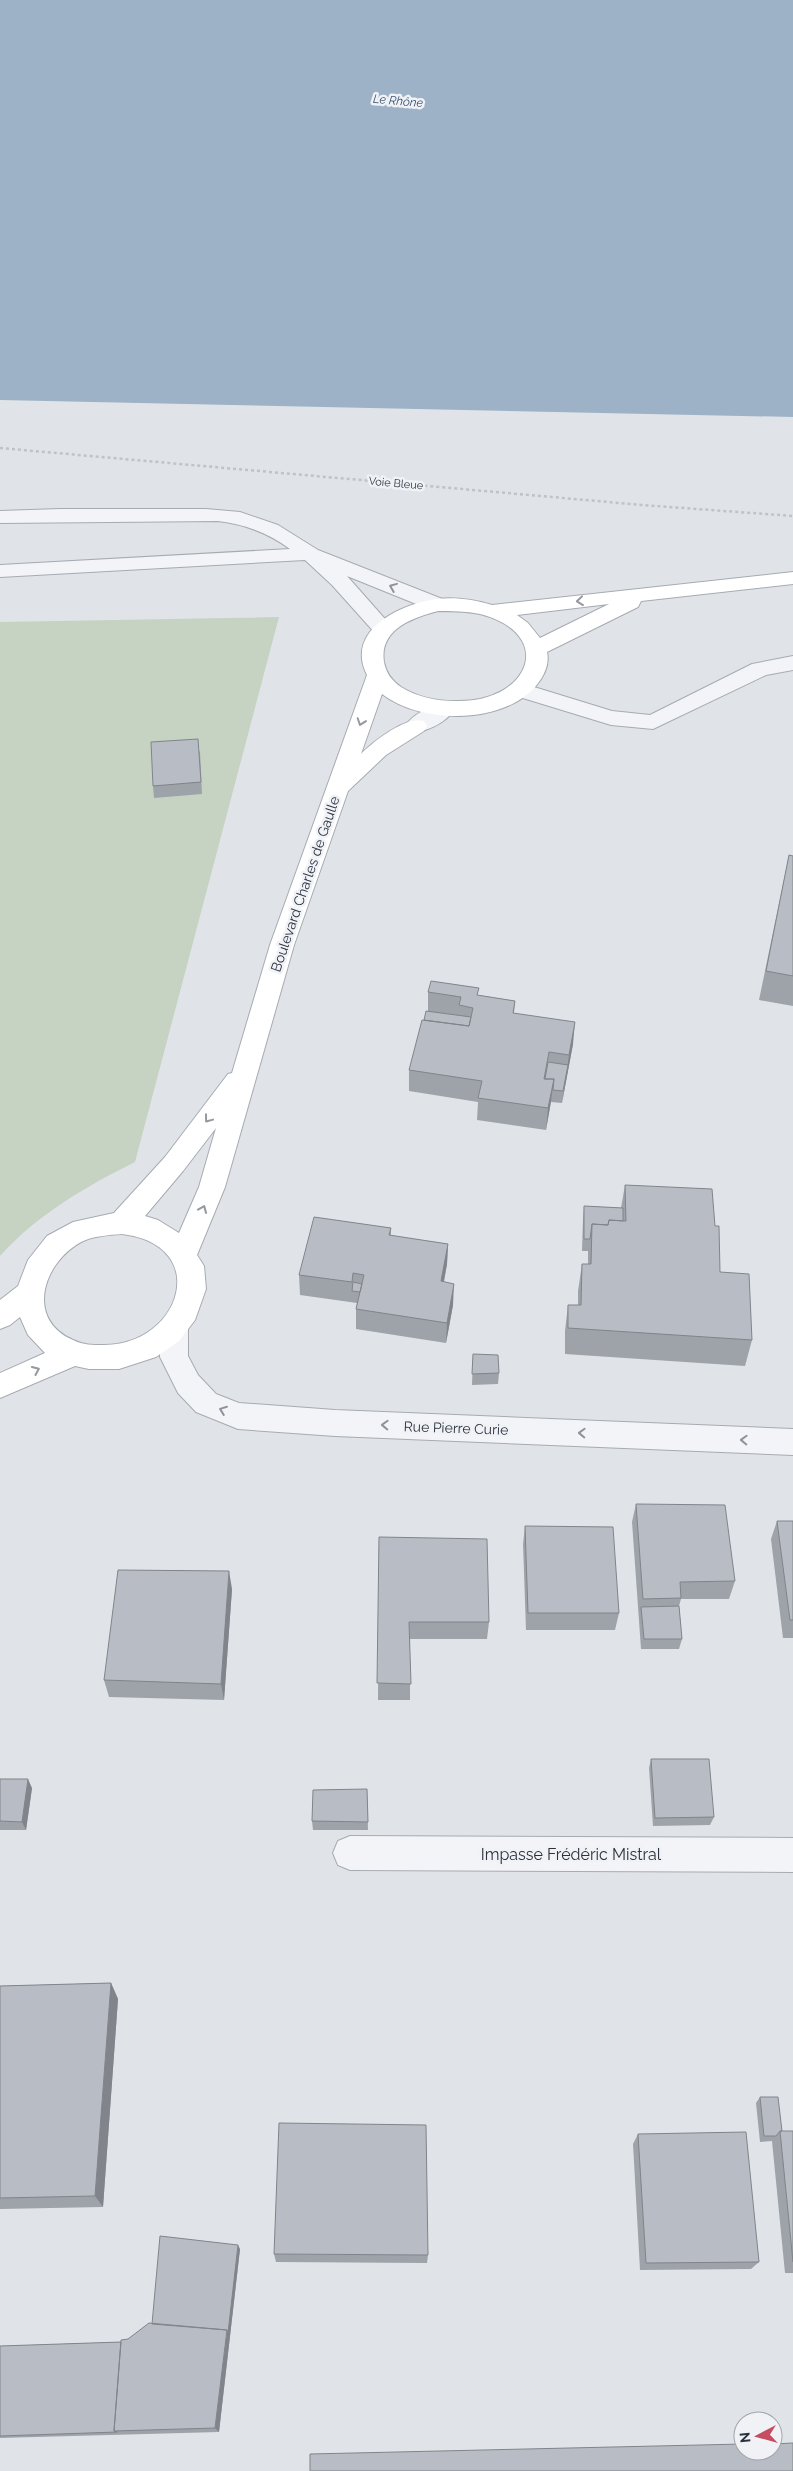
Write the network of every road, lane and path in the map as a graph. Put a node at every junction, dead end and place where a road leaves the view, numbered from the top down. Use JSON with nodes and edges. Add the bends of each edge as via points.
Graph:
{"nodes":[{"id":1,"x":0,"y":448,"type":"edge"},
{"id":2,"x":0,"y":516,"type":"edge"},
{"id":3,"x":793,"y":516,"type":"edge"},
{"id":4,"x":309,"y":554,"type":"junction"},
{"id":5,"x":0,"y":571,"type":"edge"},
{"id":6,"x":793,"y":578,"type":"edge"},
{"id":7,"x":646,"y":594,"type":"junction"},
{"id":8,"x":438,"y":605,"type":"junction"},
{"id":9,"x":492,"y":611,"type":"junction"},
{"id":10,"x":382,"y":628,"type":"junction"},
{"id":11,"x":536,"y":649,"type":"junction"},
{"id":12,"x":793,"y":663,"type":"edge"},
{"id":13,"x":377,"y":676,"type":"junction"},
{"id":14,"x":521,"y":690,"type":"junction"},
{"id":15,"x":444,"y":709,"type":"junction"},
{"id":16,"x":338,"y":789,"type":"junction"},
{"id":17,"x":248,"y":1066,"type":"junction"},
{"id":18,"x":122,"y":1223,"type":"junction"},
{"id":19,"x":184,"y":1254,"type":"junction"},
{"id":20,"x":29,"y":1293,"type":"junction"},
{"id":21,"x":0,"y":1317,"type":"edge"},
{"id":22,"x":174,"y":1329,"type":"junction"},
{"id":23,"x":72,"y":1354,"type":"junction"},
{"id":24,"x":0,"y":1386,"type":"edge"},
{"id":25,"x":793,"y":1442,"type":"edge"},
{"id":26,"x":350,"y":1853,"type":"dead end"},
{"id":27,"x":793,"y":1855,"type":"edge"}],
"edges":[{"from":1,"to":3,"type":"path","name":"Voie Bleue"},
{"from":2,"to":4,"type":"street","via":[[212,515],[251,521]]},
{"from":4,"to":5,"type":"street"},
{"from":8,"to":4,"type":"street","one_way":true},
{"from":4,"to":10,"type":"street","via":[[358,598]]},
{"from":6,"to":7,"type":"street","via":[[733,582]]},
{"from":7,"to":9,"type":"street","one_way":true},
{"from":7,"to":11,"type":"street"},
{"from":8,"to":9,"type":"street","via":[[466,605]]},
{"from":8,"to":10,"type":"street","via":[[412,611]]},
{"from":9,"to":11,"type":"street","via":[[514,621],[529,635]]},
{"from":10,"to":13,"type":"street","via":[[371,656]]},
{"from":11,"to":14,"type":"street","via":[[537,665]]},
{"from":12,"to":14,"type":"street","via":[[760,669],[653,722],[611,718]]},
{"from":13,"to":15,"type":"street","via":[[393,692],[416,703]]},
{"from":13,"to":16,"type":"street","name":"Boulevard Charles de Gaulle","one_way":true},
{"from":14,"to":15,"type":"street","via":[[499,702],[473,708]]},
{"from":15,"to":16,"type":"street","name":"Boulevard Charles de Gaulle","via":[[378,750]]},
{"from":16,"to":17,"type":"street","name":"Boulevard Charles de Gaulle","via":[[282,945]]},
{"from":17,"to":18,"type":"street","name":"Boulevard Charles de Gaulle","one_way":true,"via":[[174,1164]]},
{"from":19,"to":17,"type":"street","name":"Boulevard Charles de Gaulle","one_way":true,"via":[[212,1187]]},
{"from":18,"to":19,"type":"street","via":[[146,1227],[161,1234]]},
{"from":18,"to":20,"type":"street","via":[[94,1226],[70,1235],[49,1251],[35,1270]]},
{"from":19,"to":22,"type":"street","via":[[193,1278],[189,1305]]},
{"from":20,"to":21,"type":"street"},
{"from":20,"to":23,"type":"street","via":[[33,1318],[48,1339]]},
{"from":22,"to":23,"type":"street","via":[[153,1345],[128,1356],[99,1358]]},
{"from":25,"to":22,"type":"street","name":"Rue Pierre Curie","one_way":true,"via":[[238,1416],[206,1403],[188,1384],[174,1357]]},
{"from":24,"to":23,"type":"street","one_way":true},
{"from":26,"to":27,"type":"street","name":"Impasse Frédéric Mistral"}]}
